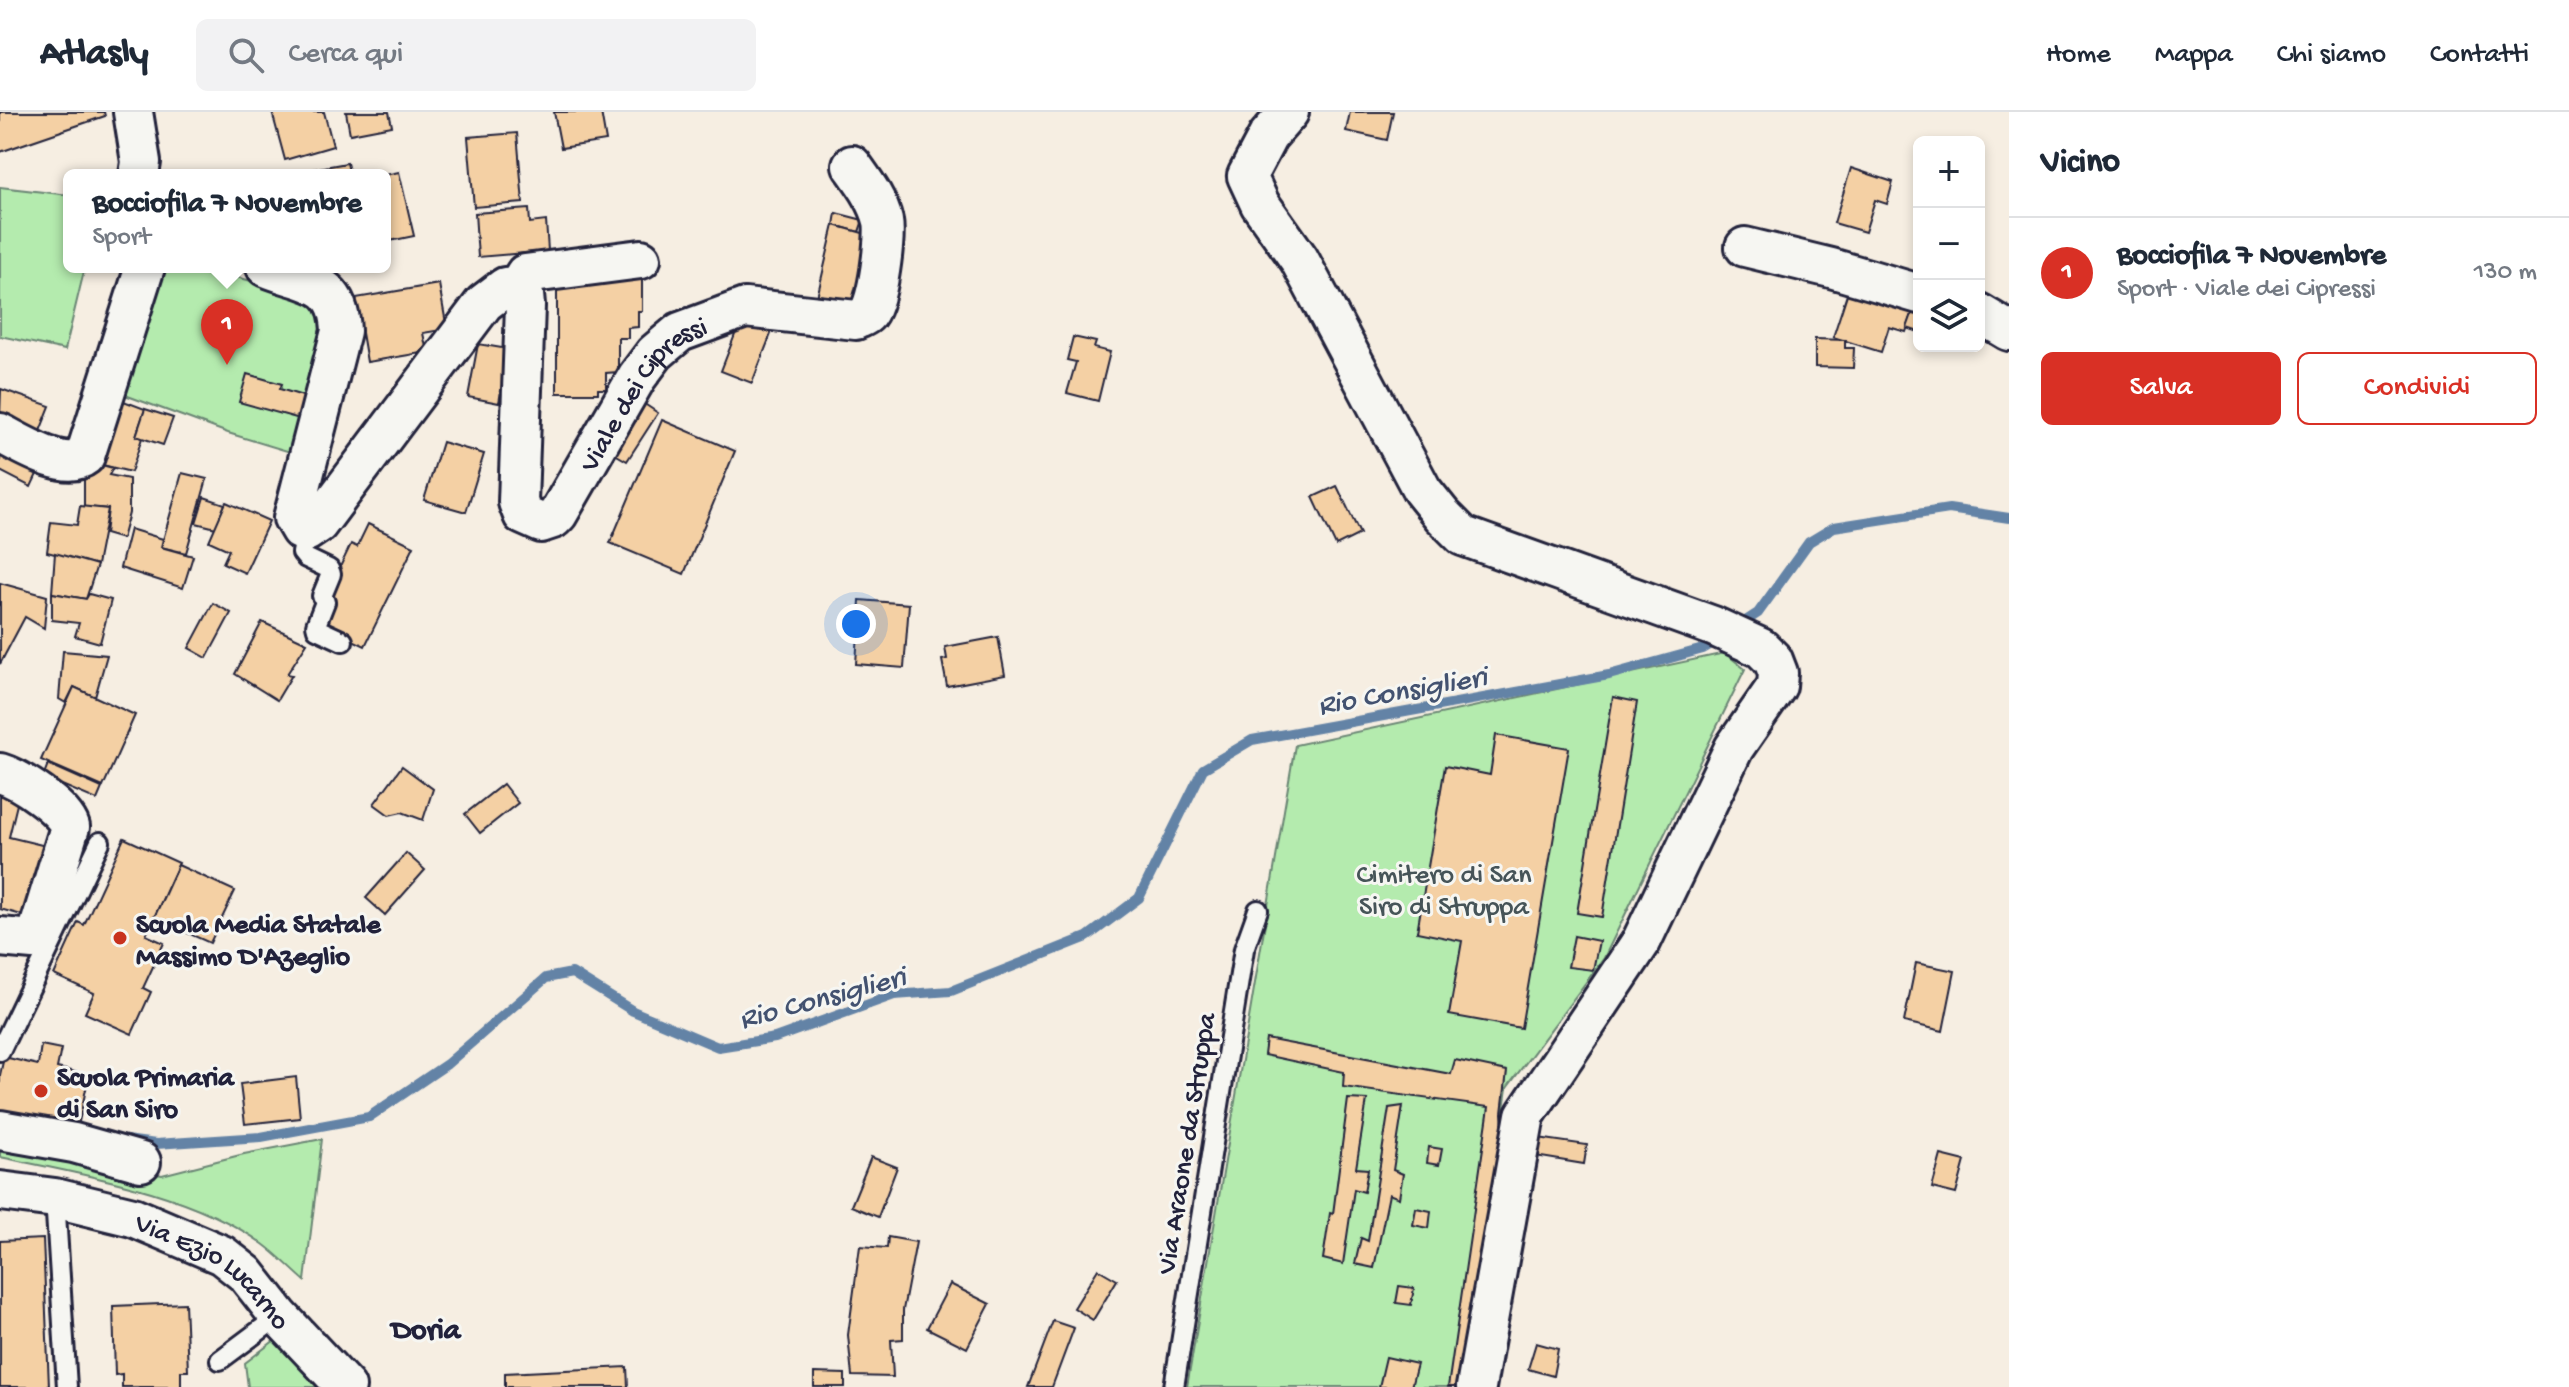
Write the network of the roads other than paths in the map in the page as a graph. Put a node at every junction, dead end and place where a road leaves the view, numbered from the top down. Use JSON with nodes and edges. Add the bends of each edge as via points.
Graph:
{"nodes":[{"id":1,"x":133,"y":112,"type":"edge"},
{"id":2,"x":1289,"y":112,"type":"edge"},
{"id":3,"x":852,"y":165,"type":"dead end"},
{"id":4,"x":140,"y":169,"type":"edge"},
{"id":5,"x":1745,"y":247,"type":"dead end"},
{"id":6,"x":641,"y":259,"type":"dead end"},
{"id":7,"x":119,"y":273,"type":"edge"},
{"id":8,"x":143,"y":273,"type":"edge"},
{"id":9,"x":283,"y":273,"type":"edge"},
{"id":10,"x":518,"y":286,"type":"junction"},
{"id":11,"x":1913,"y":292,"type":"edge"},
{"id":12,"x":1985,"y":317,"type":"edge"},
{"id":13,"x":2009,"y":331,"type":"edge"},
{"id":14,"x":99,"y":413,"type":"junction"},
{"id":15,"x":0,"y":433,"type":"edge"},
{"id":16,"x":306,"y":532,"type":"junction"},
{"id":17,"x":343,"y":641,"type":"dead end"},
{"id":18,"x":0,"y":773,"type":"edge"},
{"id":19,"x":100,"y":842,"type":"dead end"},
{"id":20,"x":1258,"y":910,"type":"dead end"},
{"id":21,"x":0,"y":937,"type":"edge"},
{"id":22,"x":0,"y":1051,"type":"edge"},
{"id":23,"x":0,"y":1130,"type":"edge"},
{"id":24,"x":141,"y":1162,"type":"dead end"},
{"id":25,"x":0,"y":1191,"type":"edge"},
{"id":26,"x":55,"y":1198,"type":"junction"},
{"id":27,"x":279,"y":1316,"type":"junction"},
{"id":28,"x":220,"y":1360,"type":"dead end"},
{"id":29,"x":339,"y":1383,"type":"edge"},
{"id":30,"x":67,"y":1387,"type":"edge"},
{"id":31,"x":1174,"y":1387,"type":"edge"},
{"id":32,"x":1476,"y":1387,"type":"edge"}],
"edges":[{"from":1,"to":4,"type":"street"},
{"from":2,"to":32,"type":"street","via":[[1268,136],[1247,176],[1299,259],[1422,490],[1442,515],[1463,536],[1761,648],[1778,673],[1777,686],[1734,748],[1641,942],[1525,1115]]},
{"from":3,"to":10,"type":"street","name":"Viale dei Cipressi","via":[[883,221],[868,314],[856,320],[745,308],[680,332],[637,377],[558,514],[541,523],[523,515],[518,502],[525,306]]},
{"from":5,"to":11,"type":"street"},
{"from":6,"to":10,"type":"street","via":[[525,274]]},
{"from":7,"to":14,"type":"street","via":[[91,390]]},
{"from":8,"to":14,"type":"street"},
{"from":9,"to":16,"type":"street","via":[[324,288],[340,312],[341,331],[293,518]]},
{"from":10,"to":16,"type":"street","via":[[505,287],[484,303],[318,524]]},
{"from":12,"to":13,"type":"street"},
{"from":14,"to":15,"type":"street","via":[[88,451],[75,462]]},
{"from":16,"to":17,"type":"lane","via":[[302,553],[331,574],[317,629]]},
{"from":18,"to":21,"type":"street","via":[[63,813],[70,827],[37,935],[25,941]]},
{"from":19,"to":22,"type":"lane"},
{"from":20,"to":31,"type":"lane","name":"Via Araone da Struppa","via":[[1241,963]]},
{"from":23,"to":24,"type":"street"},
{"from":25,"to":26,"type":"street","name":"Via Ezio Lucarno"},
{"from":26,"to":27,"type":"street","name":"Via Ezio Lucarno","via":[[133,1217],[222,1255],[246,1274]]},
{"from":26,"to":30,"type":"lane"},
{"from":27,"to":28,"type":"lane"},
{"from":27,"to":29,"type":"street","name":"Via Ezio Lucarno"}]}
